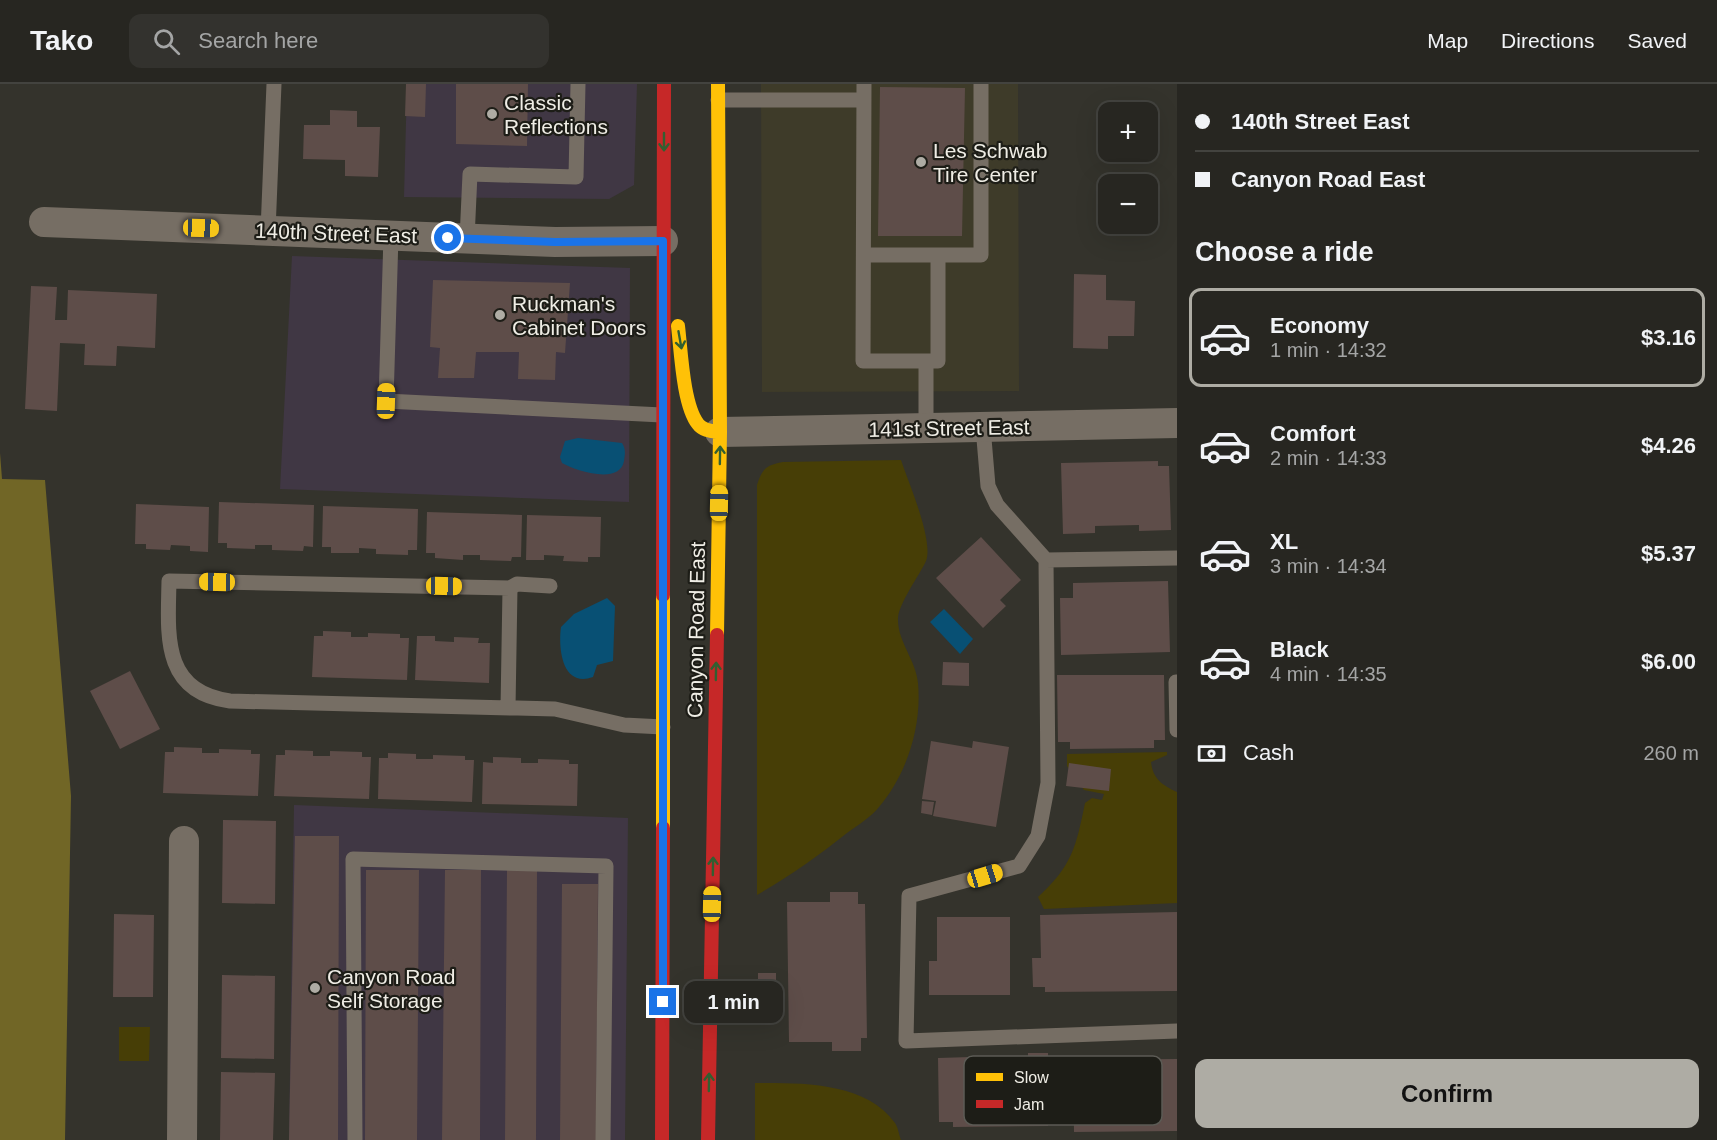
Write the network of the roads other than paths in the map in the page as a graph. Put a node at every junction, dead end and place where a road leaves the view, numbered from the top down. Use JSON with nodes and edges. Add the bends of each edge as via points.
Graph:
{"nodes":[{"id":1,"x":274,"y":84,"type":"edge"},
{"id":2,"x":578,"y":84,"type":"edge"},
{"id":3,"x":664,"y":84,"type":"edge"},
{"id":4,"x":718,"y":84,"type":"edge"},
{"id":5,"x":864,"y":84,"type":"edge"},
{"id":6,"x":981,"y":84,"type":"edge"},
{"id":7,"x":718,"y":100,"type":"junction"},
{"id":8,"x":864,"y":100,"type":"junction"},
{"id":9,"x":44,"y":222,"type":"dead end"},
{"id":10,"x":267,"y":231,"type":"junction"},
{"id":11,"x":392,"y":236,"type":"junction"},
{"id":12,"x":467,"y":238,"type":"junction"},
{"id":13,"x":663,"y":241,"type":"junction"},
{"id":14,"x":864,"y":255,"type":"junction"},
{"id":15,"x":938,"y":255,"type":"junction"},
{"id":16,"x":926,"y":361,"type":"junction"},
{"id":17,"x":662,"y":415,"type":"junction"},
{"id":18,"x":1177,"y":423,"type":"edge"},
{"id":19,"x":983,"y":427,"type":"junction"},
{"id":20,"x":926,"y":428,"type":"junction"},
{"id":21,"x":720,"y":432,"type":"junction"},
{"id":22,"x":1177,"y":558,"type":"edge"},
{"id":23,"x":1046,"y":561,"type":"junction"},
{"id":24,"x":550,"y":586,"type":"dead end"},
{"id":25,"x":510,"y":588,"type":"junction"},
{"id":26,"x":1176,"y":682,"type":"edge"},
{"id":27,"x":508,"y":708,"type":"junction"},
{"id":28,"x":663,"y":727,"type":"junction"},
{"id":29,"x":1177,"y":730,"type":"edge"},
{"id":30,"x":184,"y":841,"type":"dead end"},
{"id":31,"x":1177,"y":1031,"type":"edge"},
{"id":32,"x":182,"y":1140,"type":"edge"},
{"id":33,"x":355,"y":1140,"type":"edge"},
{"id":34,"x":603,"y":1140,"type":"edge"},
{"id":35,"x":662,"y":1140,"type":"edge"},
{"id":36,"x":708,"y":1140,"type":"edge"}],
"edges":[{"from":1,"to":10,"type":"lane"},
{"from":2,"to":12,"type":"lane","via":[[576,177],[470,174]]},
{"from":3,"to":13,"type":"main road","name":"Canyon Road East","one_way":true},
{"from":4,"to":7,"type":"main road","name":"Canyon Road East"},
{"from":5,"to":8,"type":"lane"},
{"from":6,"to":15,"type":"lane","via":[[981,255]]},
{"from":7,"to":8,"type":"lane"},
{"from":7,"to":21,"type":"main road","name":"Canyon Road East"},
{"from":8,"to":14,"type":"lane"},
{"from":9,"to":10,"type":"street","name":"140th Street East"},
{"from":10,"to":11,"type":"street","name":"140th Street East"},
{"from":11,"to":12,"type":"street","name":"140th Street East"},
{"from":11,"to":17,"type":"lane","via":[[386,401]]},
{"from":12,"to":13,"type":"street","name":"140th Street East"},
{"from":13,"to":17,"type":"main road","name":"Canyon Road East"},
{"from":13,"to":21,"type":"main road","one_way":true,"via":[[692,409],[697,423],[707,431]]},
{"from":14,"to":15,"type":"lane"},
{"from":14,"to":16,"type":"lane","via":[[863,361]]},
{"from":15,"to":16,"type":"lane","via":[[938,361]]},
{"from":16,"to":20,"type":"lane"},
{"from":17,"to":28,"type":"main road","name":"Canyon Road East"},
{"from":18,"to":19,"type":"street","name":"141st Street East"},
{"from":19,"to":20,"type":"street","name":"141st Street East"},
{"from":19,"to":23,"type":"lane","via":[[988,486],[997,505]]},
{"from":20,"to":21,"type":"street","name":"141st Street East"},
{"from":36,"to":21,"type":"main road","name":"Canyon Road East","one_way":true},
{"from":22,"to":23,"type":"lane"},
{"from":23,"to":31,"type":"lane","via":[[1048,783],[1038,836],[1019,866],[909,896],[906,1041]]},
{"from":24,"to":25,"type":"lane","via":[[518,584]]},
{"from":25,"to":27,"type":"lane"},
{"from":25,"to":27,"type":"lane","via":[[169,581],[168,638],[185,680],[211,698]]},
{"from":26,"to":29,"type":"lane"},
{"from":27,"to":28,"type":"lane","via":[[555,709],[624,725]]},
{"from":28,"to":35,"type":"main road","name":"Canyon Road East"},
{"from":30,"to":32,"type":"street"},
{"from":33,"to":34,"type":"lane","via":[[353,859],[606,866]]}]}
